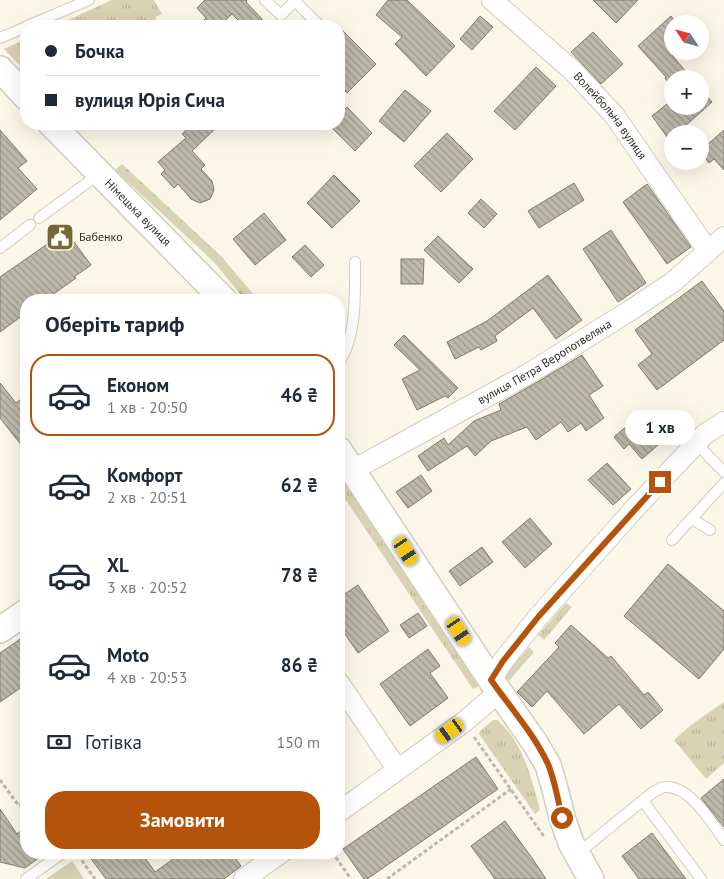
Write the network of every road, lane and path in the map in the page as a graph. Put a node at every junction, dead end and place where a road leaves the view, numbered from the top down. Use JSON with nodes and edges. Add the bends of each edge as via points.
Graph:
{"nodes":[{"id":1,"x":89,"y":0,"type":"edge"},
{"id":2,"x":265,"y":0,"type":"edge"},
{"id":3,"x":492,"y":0,"type":"edge"},
{"id":4,"x":41,"y":20,"type":"edge"},
{"id":5,"x":314,"y":20,"type":"edge"},
{"id":6,"x":20,"y":29,"type":"edge"},
{"id":7,"x":0,"y":38,"type":"edge"},
{"id":8,"x":0,"y":69,"type":"edge"},
{"id":9,"x":20,"y":91,"type":"edge"},
{"id":10,"x":57,"y":130,"type":"edge"},
{"id":11,"x":99,"y":174,"type":"junction"},
{"id":12,"x":39,"y":218,"type":"dead end"},
{"id":13,"x":30,"y":225,"type":"dead end"},
{"id":14,"x":724,"y":237,"type":"edge"},
{"id":15,"x":0,"y":248,"type":"edge"},
{"id":16,"x":708,"y":251,"type":"junction"},
{"id":17,"x":354,"y":262,"type":"dead end"},
{"id":18,"x":218,"y":294,"type":"edge"},
{"id":19,"x":345,"y":350,"type":"edge"},
{"id":20,"x":724,"y":422,"type":"edge"},
{"id":21,"x":696,"y":444,"type":"junction"},
{"id":22,"x":345,"y":459,"type":"edge"},
{"id":23,"x":353,"y":470,"type":"junction"},
{"id":24,"x":724,"y":472,"type":"edge"},
{"id":25,"x":724,"y":483,"type":"edge"},
{"id":26,"x":692,"y":518,"type":"junction"},
{"id":27,"x":710,"y":530,"type":"dead end"},
{"id":28,"x":672,"y":540,"type":"dead end"},
{"id":29,"x":20,"y":616,"type":"edge"},
{"id":30,"x":0,"y":630,"type":"edge"},
{"id":31,"x":495,"y":686,"type":"junction"},
{"id":32,"x":345,"y":692,"type":"edge"},
{"id":33,"x":464,"y":722,"type":"junction"},
{"id":34,"x":397,"y":769,"type":"junction"},
{"id":35,"x":0,"y":780,"type":"edge"},
{"id":36,"x":512,"y":789,"type":"junction"},
{"id":37,"x":643,"y":801,"type":"junction"},
{"id":38,"x":20,"y":805,"type":"edge"},
{"id":39,"x":345,"y":808,"type":"edge"},
{"id":40,"x":724,"y":840,"type":"edge"},
{"id":41,"x":550,"y":846,"type":"dead end"},
{"id":42,"x":54,"y":859,"type":"edge"},
{"id":43,"x":81,"y":859,"type":"edge"},
{"id":44,"x":272,"y":859,"type":"edge"},
{"id":45,"x":337,"y":859,"type":"edge"},
{"id":46,"x":585,"y":872,"type":"edge"},
{"id":47,"x":26,"y":879,"type":"edge"},
{"id":48,"x":95,"y":879,"type":"edge"},
{"id":49,"x":244,"y":879,"type":"edge"},
{"id":50,"x":351,"y":879,"type":"edge"},
{"id":51,"x":388,"y":879,"type":"edge"},
{"id":52,"x":701,"y":879,"type":"edge"}],
"edges":[{"from":1,"to":4,"type":"lane"},
{"from":2,"to":5,"type":"lane","via":[[281,15],[295,1]]},
{"from":3,"to":16,"type":"street","name":"Волейбольна вулиця","via":[[573,71],[614,115]]},
{"from":6,"to":7,"type":"lane"},
{"from":8,"to":9,"type":"street"},
{"from":10,"to":11,"type":"street","name":"Німецька вулиця"},
{"from":11,"to":12,"type":"lane"},
{"from":11,"to":18,"type":"street","name":"Німецька вулиця"},
{"from":13,"to":15,"type":"lane"},
{"from":14,"to":16,"type":"street","name":"вулиця Петра Веропотвеляна"},
{"from":16,"to":23,"type":"street","name":"вулиця Петра Веропотвеляна","via":[[673,282],[544,364]]},
{"from":17,"to":19,"type":"lane","via":[[356,301]]},
{"from":20,"to":21,"type":"street"},
{"from":21,"to":24,"type":"lane"},
{"from":21,"to":31,"type":"street","via":[[539,616],[503,661]]},
{"from":22,"to":23,"type":"street"},
{"from":23,"to":31,"type":"street"},
{"from":25,"to":26,"type":"lane"},
{"from":26,"to":27,"type":"lane"},
{"from":26,"to":28,"type":"lane"},
{"from":29,"to":30,"type":"street"},
{"from":31,"to":33,"type":"street"},
{"from":31,"to":46,"type":"street","via":[[548,765],[562,818]]},
{"from":32,"to":34,"type":"street"},
{"from":33,"to":34,"type":"street"},
{"from":33,"to":36,"type":"path"},
{"from":34,"to":39,"type":"street"},
{"from":35,"to":38,"type":"path"},
{"from":36,"to":41,"type":"path"},
{"from":36,"to":51,"type":"path"},
{"from":37,"to":40,"type":"lane","via":[[660,788],[680,791],[695,801]]},
{"from":37,"to":46,"type":"lane"},
{"from":37,"to":52,"type":"lane"},
{"from":42,"to":47,"type":"lane"},
{"from":43,"to":48,"type":"path"},
{"from":44,"to":49,"type":"street"},
{"from":45,"to":50,"type":"path"}]}
